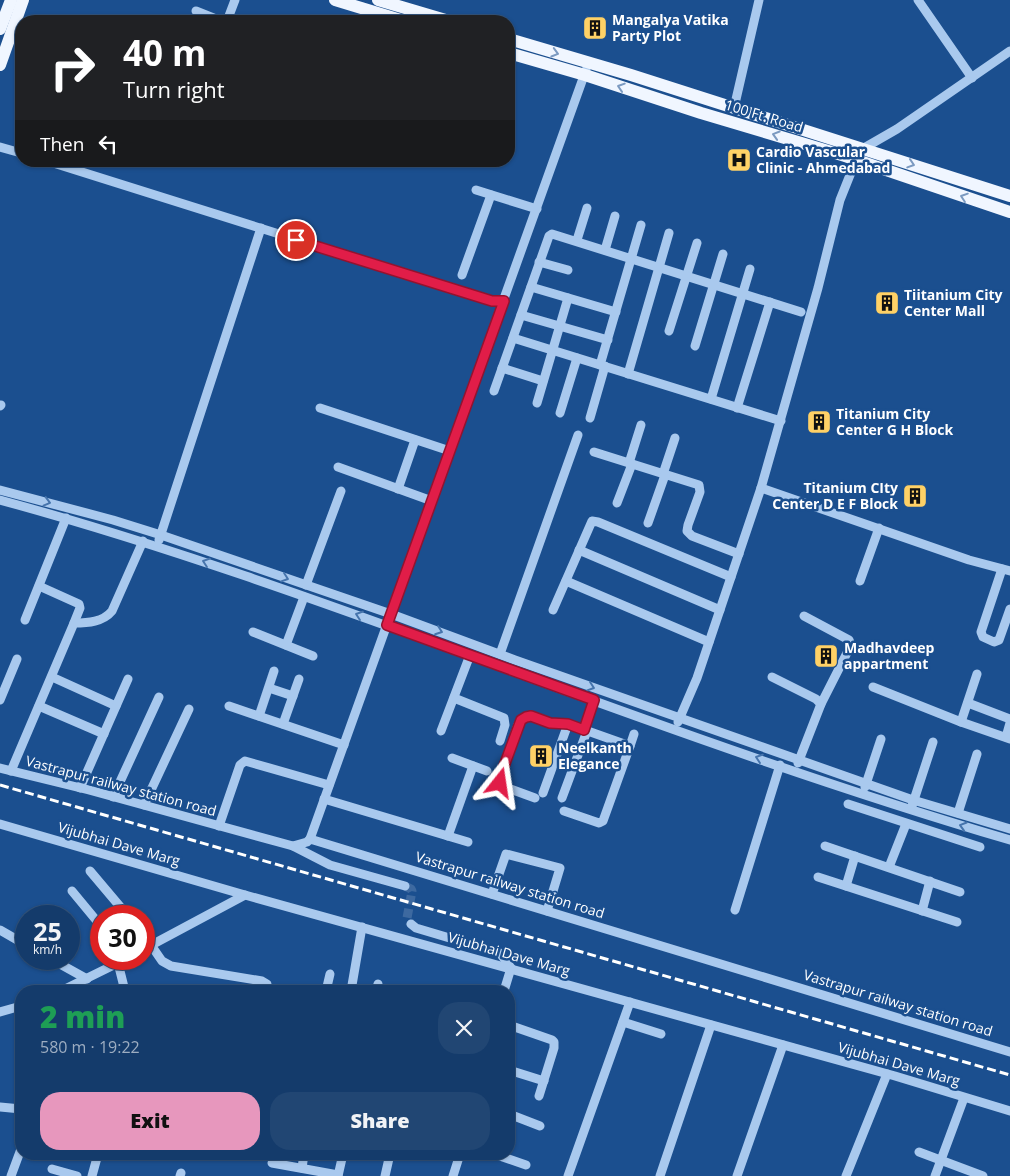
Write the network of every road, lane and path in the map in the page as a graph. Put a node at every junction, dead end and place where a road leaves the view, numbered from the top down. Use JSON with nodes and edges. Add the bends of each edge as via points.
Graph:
{"nodes":[{"id":1,"x":11,"y":0,"type":"edge"},
{"id":2,"x":23,"y":0,"type":"edge"},
{"id":3,"x":235,"y":0,"type":"edge"},
{"id":4,"x":335,"y":0,"type":"edge"},
{"id":5,"x":378,"y":0,"type":"edge"},
{"id":6,"x":759,"y":0,"type":"edge"},
{"id":7,"x":918,"y":0,"type":"edge"},
{"id":8,"x":357,"y":3,"type":"edge"},
{"id":9,"x":196,"y":11,"type":"dead end"},
{"id":10,"x":18,"y":15,"type":"edge"},
{"id":11,"x":206,"y":15,"type":"edge"},
{"id":12,"x":225,"y":15,"type":"edge"},
{"id":13,"x":388,"y":15,"type":"edge"},
{"id":14,"x":429,"y":15,"type":"edge"},
{"id":15,"x":15,"y":22,"type":"edge"},
{"id":16,"x":0,"y":30,"type":"edge"},
{"id":17,"x":515,"y":41,"type":"edge"},
{"id":18,"x":1010,"y":51,"type":"edge"},
{"id":19,"x":515,"y":54,"type":"edge"},
{"id":20,"x":0,"y":64,"type":"edge"},
{"id":21,"x":587,"y":69,"type":"junction"},
{"id":22,"x":972,"y":78,"type":"junction"},
{"id":23,"x":734,"y":108,"type":"junction"},
{"id":24,"x":0,"y":147,"type":"edge"},
{"id":25,"x":864,"y":148,"type":"junction"},
{"id":26,"x":15,"y":151,"type":"edge"},
{"id":27,"x":856,"y":160,"type":"junction"},
{"id":28,"x":66,"y":167,"type":"edge"},
{"id":29,"x":476,"y":190,"type":"dead end"},
{"id":30,"x":491,"y":195,"type":"junction"},
{"id":31,"x":1010,"y":196,"type":"edge"},
{"id":32,"x":587,"y":208,"type":"dead end"},
{"id":33,"x":536,"y":209,"type":"junction"},
{"id":34,"x":1010,"y":212,"type":"edge"},
{"id":35,"x":615,"y":216,"type":"dead end"},
{"id":36,"x":641,"y":225,"type":"dead end"},
{"id":37,"x":261,"y":228,"type":"junction"},
{"id":38,"x":669,"y":233,"type":"dead end"},
{"id":39,"x":576,"y":240,"type":"junction"},
{"id":40,"x":697,"y":243,"type":"dead end"},
{"id":41,"x":605,"y":250,"type":"junction"},
{"id":42,"x":723,"y":254,"type":"dead end"},
{"id":43,"x":633,"y":258,"type":"junction"},
{"id":44,"x":540,"y":262,"type":"junction"},
{"id":45,"x":660,"y":267,"type":"junction"},
{"id":46,"x":750,"y":269,"type":"dead end"},
{"id":47,"x":568,"y":270,"type":"dead end"},
{"id":48,"x":462,"y":275,"type":"dead end"},
{"id":49,"x":686,"y":276,"type":"junction"},
{"id":50,"x":714,"y":284,"type":"junction"},
{"id":51,"x":531,"y":287,"type":"junction"},
{"id":52,"x":742,"y":293,"type":"junction"},
{"id":53,"x":568,"y":298,"type":"junction"},
{"id":54,"x":504,"y":301,"type":"junction"},
{"id":55,"x":770,"y":302,"type":"junction"},
{"id":56,"x":616,"y":312,"type":"junction"},
{"id":57,"x":801,"y":312,"type":"dead end"},
{"id":58,"x":521,"y":315,"type":"junction"},
{"id":59,"x":559,"y":326,"type":"junction"},
{"id":60,"x":670,"y":331,"type":"dead end"},
{"id":61,"x":513,"y":338,"type":"junction"},
{"id":62,"x":608,"y":340,"type":"junction"},
{"id":63,"x":695,"y":346,"type":"dead end"},
{"id":64,"x":552,"y":350,"type":"junction"},
{"id":65,"x":577,"y":358,"type":"junction"},
{"id":66,"x":602,"y":366,"type":"junction"},
{"id":67,"x":502,"y":368,"type":"junction"},
{"id":68,"x":628,"y":374,"type":"junction"},
{"id":69,"x":543,"y":381,"type":"junction"},
{"id":70,"x":494,"y":391,"type":"dead end"},
{"id":71,"x":710,"y":400,"type":"junction"},
{"id":72,"x":537,"y":404,"type":"dead end"},
{"id":73,"x":320,"y":408,"type":"dead end"},
{"id":74,"x":737,"y":408,"type":"junction"},
{"id":75,"x":560,"y":413,"type":"dead end"},
{"id":76,"x":590,"y":418,"type":"dead end"},
{"id":77,"x":780,"y":421,"type":"junction"},
{"id":78,"x":641,"y":425,"type":"dead end"},
{"id":79,"x":578,"y":435,"type":"dead end"},
{"id":80,"x":675,"y":438,"type":"dead end"},
{"id":81,"x":415,"y":440,"type":"junction"},
{"id":82,"x":450,"y":451,"type":"junction"},
{"id":83,"x":594,"y":452,"type":"dead end"},
{"id":84,"x":630,"y":464,"type":"junction"},
{"id":85,"x":338,"y":467,"type":"dead end"},
{"id":86,"x":664,"y":474,"type":"junction"},
{"id":87,"x":761,"y":488,"type":"junction"},
{"id":88,"x":398,"y":489,"type":"junction"},
{"id":89,"x":0,"y":490,"type":"edge"},
{"id":90,"x":342,"y":491,"type":"dead end"},
{"id":91,"x":0,"y":500,"type":"edge"},
{"id":92,"x":432,"y":501,"type":"junction"},
{"id":93,"x":617,"y":503,"type":"dead end"},
{"id":94,"x":66,"y":518,"type":"junction"},
{"id":95,"x":648,"y":523,"type":"dead end"},
{"id":96,"x":879,"y":528,"type":"junction"},
{"id":97,"x":161,"y":535,"type":"junction"},
{"id":98,"x":143,"y":541,"type":"junction"},
{"id":99,"x":158,"y":545,"type":"junction"},
{"id":100,"x":579,"y":550,"type":"junction"},
{"id":101,"x":738,"y":554,"type":"junction"},
{"id":102,"x":256,"y":568,"type":"junction"},
{"id":103,"x":1006,"y":570,"type":"edge"},
{"id":104,"x":252,"y":578,"type":"junction"},
{"id":105,"x":731,"y":578,"type":"junction"},
{"id":106,"x":566,"y":581,"type":"junction"},
{"id":107,"x":860,"y":581,"type":"dead end"},
{"id":108,"x":306,"y":585,"type":"junction"},
{"id":109,"x":39,"y":586,"type":"junction"},
{"id":110,"x":304,"y":596,"type":"junction"},
{"id":111,"x":1010,"y":609,"type":"edge"},
{"id":112,"x":553,"y":610,"type":"dead end"},
{"id":113,"x":720,"y":610,"type":"junction"},
{"id":114,"x":391,"y":614,"type":"junction"},
{"id":115,"x":804,"y":616,"type":"dead end"},
{"id":116,"x":25,"y":620,"type":"dead end"},
{"id":117,"x":74,"y":623,"type":"junction"},
{"id":118,"x":387,"y":625,"type":"junction"},
{"id":119,"x":253,"y":632,"type":"dead end"},
{"id":120,"x":709,"y":642,"type":"junction"},
{"id":121,"x":286,"y":645,"type":"junction"},
{"id":122,"x":500,"y":654,"type":"junction"},
{"id":123,"x":470,"y":655,"type":"junction"},
{"id":124,"x":312,"y":656,"type":"dead end"},
{"id":125,"x":18,"y":659,"type":"dead end"},
{"id":126,"x":274,"y":672,"type":"dead end"},
{"id":127,"x":977,"y":674,"type":"dead end"},
{"id":128,"x":52,"y":677,"type":"junction"},
{"id":129,"x":772,"y":677,"type":"dead end"},
{"id":130,"x":128,"y":679,"type":"dead end"},
{"id":131,"x":299,"y":679,"type":"dead end"},
{"id":132,"x":269,"y":688,"type":"junction"},
{"id":133,"x":872,"y":688,"type":"dead end"},
{"id":134,"x":294,"y":696,"type":"junction"},
{"id":135,"x":159,"y":697,"type":"dead end"},
{"id":136,"x":454,"y":698,"type":"junction"},
{"id":137,"x":0,"y":700,"type":"edge"},
{"id":138,"x":594,"y":700,"type":"junction"},
{"id":139,"x":968,"y":703,"type":"junction"},
{"id":140,"x":821,"y":704,"type":"junction"},
{"id":141,"x":39,"y":706,"type":"junction"},
{"id":142,"x":116,"y":706,"type":"junction"},
{"id":143,"x":229,"y":706,"type":"dead end"},
{"id":144,"x":190,"y":710,"type":"dead end"},
{"id":145,"x":259,"y":716,"type":"junction"},
{"id":146,"x":680,"y":717,"type":"junction"},
{"id":147,"x":1010,"y":718,"type":"edge"},
{"id":148,"x":961,"y":722,"type":"junction"},
{"id":149,"x":1010,"y":723,"type":"edge"},
{"id":150,"x":283,"y":724,"type":"junction"},
{"id":151,"x":568,"y":724,"type":"junction"},
{"id":152,"x":675,"y":729,"type":"junction"},
{"id":153,"x":586,"y":730,"type":"junction"},
{"id":154,"x":441,"y":731,"type":"dead end"},
{"id":155,"x":104,"y":734,"type":"junction"},
{"id":156,"x":634,"y":734,"type":"dead end"},
{"id":157,"x":1008,"y":738,"type":"edge"},
{"id":158,"x":881,"y":739,"type":"dead end"},
{"id":159,"x":500,"y":742,"type":"dead end"},
{"id":160,"x":933,"y":742,"type":"dead end"},
{"id":161,"x":344,"y":745,"type":"junction"},
{"id":162,"x":630,"y":746,"type":"junction"},
{"id":163,"x":976,"y":754,"type":"dead end"},
{"id":164,"x":452,"y":758,"type":"dead end"},
{"id":165,"x":799,"y":759,"type":"junction"},
{"id":166,"x":780,"y":765,"type":"junction"},
{"id":167,"x":473,"y":766,"type":"junction"},
{"id":168,"x":0,"y":768,"type":"edge"},
{"id":169,"x":795,"y":770,"type":"junction"},
{"id":170,"x":11,"y":771,"type":"junction"},
{"id":171,"x":487,"y":771,"type":"dead end"},
{"id":172,"x":866,"y":783,"type":"junction"},
{"id":173,"x":329,"y":785,"type":"junction"},
{"id":174,"x":80,"y":788,"type":"junction"},
{"id":175,"x":862,"y":794,"type":"junction"},
{"id":176,"x":113,"y":797,"type":"junction"},
{"id":177,"x":562,"y":798,"type":"dead end"},
{"id":178,"x":324,"y":799,"type":"junction"},
{"id":179,"x":914,"y":800,"type":"junction"},
{"id":180,"x":848,"y":804,"type":"dead end"},
{"id":181,"x":144,"y":805,"type":"junction"},
{"id":182,"x":564,"y":810,"type":"dead end"},
{"id":183,"x":910,"y":811,"type":"junction"},
{"id":184,"x":958,"y":813,"type":"junction"},
{"id":185,"x":0,"y":824,"type":"edge"},
{"id":186,"x":906,"y":824,"type":"junction"},
{"id":187,"x":219,"y":826,"type":"junction"},
{"id":188,"x":1010,"y":829,"type":"edge"},
{"id":189,"x":448,"y":836,"type":"junction"},
{"id":190,"x":310,"y":839,"type":"junction"},
{"id":191,"x":1010,"y":840,"type":"edge"},
{"id":192,"x":468,"y":842,"type":"dead end"},
{"id":193,"x":293,"y":846,"type":"junction"},
{"id":194,"x":825,"y":846,"type":"dead end"},
{"id":195,"x":980,"y":847,"type":"dead end"},
{"id":196,"x":856,"y":856,"type":"junction"},
{"id":197,"x":889,"y":868,"type":"junction"},
{"id":198,"x":90,"y":871,"type":"dead end"},
{"id":199,"x":818,"y":877,"type":"dead end"},
{"id":200,"x":930,"y":882,"type":"junction"},
{"id":201,"x":405,"y":886,"type":"dead end"},
{"id":202,"x":846,"y":886,"type":"junction"},
{"id":203,"x":72,"y":891,"type":"dead end"},
{"id":204,"x":960,"y":892,"type":"dead end"},
{"id":205,"x":492,"y":894,"type":"junction"},
{"id":206,"x":245,"y":895,"type":"junction"},
{"id":207,"x":119,"y":905,"type":"edge"},
{"id":208,"x":736,"y":910,"type":"dead end"},
{"id":209,"x":547,"y":911,"type":"junction"},
{"id":210,"x":922,"y":911,"type":"junction"},
{"id":211,"x":90,"y":913,"type":"edge"},
{"id":212,"x":957,"y":922,"type":"dead end"},
{"id":213,"x":411,"y":924,"type":"dead end"},
{"id":214,"x":362,"y":927,"type":"junction"},
{"id":215,"x":0,"y":930,"type":"edge"},
{"id":216,"x":15,"y":939,"type":"edge"},
{"id":217,"x":155,"y":943,"type":"edge"},
{"id":218,"x":155,"y":954,"type":"edge"},
{"id":219,"x":510,"y":968,"type":"junction"},
{"id":220,"x":71,"y":970,"type":"edge"},
{"id":221,"x":105,"y":970,"type":"edge"},
{"id":222,"x":123,"y":970,"type":"edge"},
{"id":223,"x":330,"y":974,"type":"dead end"},
{"id":224,"x":88,"y":979,"type":"junction"},
{"id":225,"x":74,"y":985,"type":"edge"},
{"id":226,"x":124,"y":985,"type":"edge"},
{"id":227,"x":267,"y":985,"type":"edge"},
{"id":228,"x":327,"y":985,"type":"edge"},
{"id":229,"x":352,"y":985,"type":"edge"},
{"id":230,"x":506,"y":985,"type":"edge"},
{"id":231,"x":630,"y":1002,"type":"junction"},
{"id":232,"x":15,"y":1008,"type":"edge"},
{"id":233,"x":0,"y":1012,"type":"edge"},
{"id":234,"x":623,"y":1022,"type":"junction"},
{"id":235,"x":711,"y":1025,"type":"junction"},
{"id":236,"x":515,"y":1027,"type":"edge"},
{"id":237,"x":661,"y":1034,"type":"dead end"},
{"id":238,"x":783,"y":1045,"type":"junction"},
{"id":239,"x":1010,"y":1052,"type":"edge"},
{"id":240,"x":515,"y":1072,"type":"edge"},
{"id":241,"x":887,"y":1074,"type":"junction"},
{"id":242,"x":544,"y":1081,"type":"junction"},
{"id":243,"x":539,"y":1096,"type":"dead end"},
{"id":244,"x":964,"y":1098,"type":"junction"},
{"id":245,"x":0,"y":1107,"type":"edge"},
{"id":246,"x":15,"y":1108,"type":"edge"},
{"id":247,"x":1010,"y":1111,"type":"edge"},
{"id":248,"x":515,"y":1116,"type":"edge"},
{"id":249,"x":540,"y":1126,"type":"dead end"},
{"id":250,"x":919,"y":1152,"type":"dead end"},
{"id":251,"x":17,"y":1160,"type":"edge"},
{"id":252,"x":96,"y":1160,"type":"edge"},
{"id":253,"x":303,"y":1160,"type":"edge"},
{"id":254,"x":342,"y":1160,"type":"edge"},
{"id":255,"x":389,"y":1160,"type":"edge"},
{"id":256,"x":458,"y":1160,"type":"edge"},
{"id":257,"x":511,"y":1160,"type":"edge"},
{"id":258,"x":941,"y":1160,"type":"junction"},
{"id":259,"x":272,"y":1162,"type":"dead end"},
{"id":260,"x":526,"y":1165,"type":"dead end"},
{"id":261,"x":302,"y":1168,"type":"junction"},
{"id":262,"x":52,"y":1169,"type":"dead end"},
{"id":263,"x":11,"y":1176,"type":"edge"},
{"id":264,"x":77,"y":1176,"type":"edge"},
{"id":265,"x":92,"y":1176,"type":"edge"},
{"id":266,"x":338,"y":1176,"type":"edge"},
{"id":267,"x":385,"y":1176,"type":"edge"},
{"id":268,"x":454,"y":1176,"type":"edge"},
{"id":269,"x":568,"y":1176,"type":"edge"},
{"id":270,"x":660,"y":1176,"type":"edge"},
{"id":271,"x":737,"y":1176,"type":"edge"},
{"id":272,"x":846,"y":1176,"type":"edge"},
{"id":273,"x":935,"y":1176,"type":"edge"},
{"id":274,"x":983,"y":1176,"type":"edge"}],
"edges":[{"from":1,"to":16,"type":"main road"},
{"from":2,"to":10,"type":"main road"},
{"from":3,"to":12,"type":"street"},
{"from":4,"to":8,"type":"main road"},
{"from":5,"to":14,"type":"main road"},
{"from":6,"to":23,"type":"street"},
{"from":7,"to":22,"type":"street"},
{"from":8,"to":13,"type":"main road"},
{"from":9,"to":11,"type":"street"},
{"from":15,"to":20,"type":"main road"},
{"from":17,"to":21,"type":"main road","one_way":true},
{"from":18,"to":22,"type":"street"},
{"from":19,"to":21,"type":"main road","name":"100 Ft. Road"},
{"from":21,"to":23,"type":"main road"},
{"from":27,"to":21,"type":"main road","name":"100 Ft. Road","one_way":true,"via":[[701,113]]},
{"from":21,"to":33,"type":"street"},
{"from":22,"to":25,"type":"street"},
{"from":23,"to":25,"type":"main road"},
{"from":24,"to":26,"type":"street"},
{"from":25,"to":27,"type":"street"},
{"from":25,"to":31,"type":"main road","one_way":true},
{"from":34,"to":27,"type":"main road","name":"100 Ft. Road","one_way":true},
{"from":27,"to":77,"type":"street","via":[[840,200]]},
{"from":28,"to":37,"type":"street"},
{"from":29,"to":30,"type":"street"},
{"from":30,"to":33,"type":"street"},
{"from":30,"to":48,"type":"street"},
{"from":32,"to":39,"type":"street"},
{"from":33,"to":54,"type":"street"},
{"from":35,"to":41,"type":"street"},
{"from":36,"to":43,"type":"street"},
{"from":37,"to":54,"type":"street","via":[[492,301]]},
{"from":37,"to":97,"type":"street"},
{"from":38,"to":45,"type":"street"},
{"from":39,"to":41,"type":"street"},
{"from":39,"to":44,"type":"street","via":[[552,234]]},
{"from":40,"to":49,"type":"street"},
{"from":41,"to":43,"type":"street"},
{"from":42,"to":50,"type":"street"},
{"from":43,"to":45,"type":"street"},
{"from":43,"to":56,"type":"street"},
{"from":44,"to":47,"type":"street"},
{"from":44,"to":51,"type":"street"},
{"from":45,"to":49,"type":"street"},
{"from":45,"to":68,"type":"street"},
{"from":46,"to":52,"type":"street"},
{"from":49,"to":50,"type":"street"},
{"from":49,"to":60,"type":"street"},
{"from":50,"to":52,"type":"street"},
{"from":50,"to":63,"type":"street"},
{"from":51,"to":53,"type":"street"},
{"from":51,"to":58,"type":"street"},
{"from":52,"to":55,"type":"street"},
{"from":52,"to":71,"type":"street"},
{"from":53,"to":56,"type":"street"},
{"from":53,"to":59,"type":"street"},
{"from":54,"to":82,"type":"street"},
{"from":55,"to":57,"type":"street"},
{"from":55,"to":74,"type":"street"},
{"from":56,"to":62,"type":"street"},
{"from":58,"to":59,"type":"street"},
{"from":58,"to":61,"type":"street"},
{"from":59,"to":62,"type":"street"},
{"from":59,"to":64,"type":"street"},
{"from":61,"to":64,"type":"street"},
{"from":61,"to":67,"type":"street"},
{"from":62,"to":66,"type":"street"},
{"from":64,"to":65,"type":"street"},
{"from":64,"to":69,"type":"street"},
{"from":65,"to":66,"type":"street"},
{"from":65,"to":75,"type":"street"},
{"from":66,"to":68,"type":"street"},
{"from":66,"to":76,"type":"street"},
{"from":67,"to":69,"type":"street"},
{"from":67,"to":70,"type":"street"},
{"from":68,"to":71,"type":"street"},
{"from":69,"to":72,"type":"street"},
{"from":71,"to":74,"type":"street"},
{"from":73,"to":81,"type":"street"},
{"from":74,"to":77,"type":"street"},
{"from":77,"to":87,"type":"street"},
{"from":78,"to":84,"type":"street"},
{"from":79,"to":122,"type":"street"},
{"from":80,"to":86,"type":"street"},
{"from":81,"to":82,"type":"street"},
{"from":81,"to":88,"type":"street"},
{"from":82,"to":92,"type":"street"},
{"from":83,"to":84,"type":"street"},
{"from":84,"to":86,"type":"street"},
{"from":84,"to":93,"type":"street"},
{"from":85,"to":88,"type":"street"},
{"from":86,"to":95,"type":"street"},
{"from":86,"to":101,"type":"street","via":[[700,488],[687,531],[692,536]]},
{"from":87,"to":96,"type":"street"},
{"from":87,"to":101,"type":"street"},
{"from":88,"to":92,"type":"street"},
{"from":89,"to":97,"type":"street","one_way":true},
{"from":90,"to":108,"type":"street"},
{"from":91,"to":94,"type":"street"},
{"from":92,"to":114,"type":"street"},
{"from":94,"to":98,"type":"street"},
{"from":94,"to":109,"type":"street"},
{"from":96,"to":103,"type":"street"},
{"from":96,"to":107,"type":"street"},
{"from":97,"to":99,"type":"street"},
{"from":97,"to":102,"type":"street"},
{"from":98,"to":99,"type":"street"},
{"from":98,"to":117,"type":"street","via":[[112,611],[104,618]]},
{"from":104,"to":99,"type":"street","one_way":true},
{"from":100,"to":105,"type":"street","via":[[590,523],[595,521]]},
{"from":100,"to":106,"type":"street"},
{"from":100,"to":113,"type":"street"},
{"from":101,"to":105,"type":"street"},
{"from":102,"to":104,"type":"street"},
{"from":102,"to":108,"type":"street","one_way":true},
{"from":103,"to":111,"type":"street","via":[[981,632],[983,638],[994,642],[999,640]]},
{"from":104,"to":110,"type":"street"},
{"from":105,"to":113,"type":"street"},
{"from":106,"to":112,"type":"street"},
{"from":106,"to":120,"type":"street"},
{"from":108,"to":114,"type":"street"},
{"from":109,"to":116,"type":"street"},
{"from":109,"to":117,"type":"street","via":[[79,604]]},
{"from":118,"to":110,"type":"street","one_way":true},
{"from":110,"to":121,"type":"street"},
{"from":113,"to":120,"type":"street"},
{"from":114,"to":118,"type":"street"},
{"from":114,"to":122,"type":"street","one_way":true},
{"from":115,"to":140,"type":"street","via":[[851,642]]},
{"from":117,"to":128,"type":"street"},
{"from":118,"to":123,"type":"street"},
{"from":118,"to":161,"type":"street"},
{"from":119,"to":121,"type":"street"},
{"from":120,"to":146,"type":"street"},
{"from":121,"to":124,"type":"street"},
{"from":122,"to":146,"type":"street","one_way":true},
{"from":123,"to":136,"type":"street"},
{"from":123,"to":138,"type":"street"},
{"from":125,"to":137,"type":"street"},
{"from":126,"to":132,"type":"street"},
{"from":127,"to":139,"type":"street"},
{"from":128,"to":141,"type":"street"},
{"from":128,"to":142,"type":"street"},
{"from":129,"to":140,"type":"street"},
{"from":130,"to":142,"type":"street"},
{"from":131,"to":134,"type":"street"},
{"from":132,"to":134,"type":"street"},
{"from":132,"to":145,"type":"street"},
{"from":133,"to":148,"type":"street"},
{"from":134,"to":150,"type":"street"},
{"from":135,"to":176,"type":"street"},
{"from":136,"to":154,"type":"street"},
{"from":136,"to":159,"type":"street","via":[[504,718]]},
{"from":138,"to":152,"type":"street"},
{"from":138,"to":153,"type":"street"},
{"from":139,"to":147,"type":"street"},
{"from":139,"to":148,"type":"street"},
{"from":140,"to":165,"type":"street"},
{"from":141,"to":155,"type":"street"},
{"from":141,"to":170,"type":"street"},
{"from":142,"to":155,"type":"street"},
{"from":143,"to":145,"type":"street"},
{"from":144,"to":181,"type":"street"},
{"from":145,"to":150,"type":"street"},
{"from":146,"to":152,"type":"street"},
{"from":146,"to":165,"type":"street"},
{"from":148,"to":157,"type":"street"},
{"from":149,"to":157,"type":"street"},
{"from":150,"to":161,"type":"street"},
{"from":151,"to":151,"type":"street","via":[[550,723],[529,716],[523,718],[500,783],[539,796]]},
{"from":151,"to":153,"type":"street"},
{"from":166,"to":152,"type":"street","one_way":true},
{"from":153,"to":162,"type":"street"},
{"from":153,"to":177,"type":"street"},
{"from":155,"to":174,"type":"street"},
{"from":156,"to":162,"type":"street"},
{"from":158,"to":172,"type":"street"},
{"from":160,"to":179,"type":"street"},
{"from":161,"to":173,"type":"street"},
{"from":162,"to":182,"type":"street","via":[[603,821],[599,823]]},
{"from":163,"to":184,"type":"street"},
{"from":164,"to":167,"type":"street"},
{"from":165,"to":169,"type":"street"},
{"from":165,"to":172,"type":"street"},
{"from":166,"to":169,"type":"street"},
{"from":166,"to":208,"type":"street"},
{"from":167,"to":171,"type":"street"},
{"from":167,"to":189,"type":"street"},
{"from":168,"to":170,"type":"street","name":"Vastrapur railway station road"},
{"from":169,"to":175,"type":"street"},
{"from":170,"to":174,"type":"street","name":"Vastrapur railway station road"},
{"from":172,"to":175,"type":"street"},
{"from":172,"to":179,"type":"street"},
{"from":173,"to":178,"type":"street"},
{"from":173,"to":187,"type":"street","via":[[245,761],[240,765]]},
{"from":174,"to":176,"type":"street","name":"Vastrapur railway station road"},
{"from":175,"to":183,"type":"street"},
{"from":176,"to":181,"type":"street","name":"Vastrapur railway station road"},
{"from":178,"to":189,"type":"street"},
{"from":178,"to":190,"type":"street"},
{"from":179,"to":183,"type":"street"},
{"from":179,"to":184,"type":"street"},
{"from":180,"to":186,"type":"street"},
{"from":181,"to":187,"type":"street","name":"Vastrapur railway station road"},
{"from":183,"to":186,"type":"street"},
{"from":191,"to":183,"type":"street","one_way":true},
{"from":184,"to":188,"type":"street"},
{"from":185,"to":206,"type":"street","name":"Vijubhai Dave Marg"},
{"from":186,"to":195,"type":"street"},
{"from":186,"to":197,"type":"street"},
{"from":187,"to":193,"type":"street","name":"Vastrapur railway station road"},
{"from":189,"to":192,"type":"street"},
{"from":190,"to":193,"type":"street"},
{"from":190,"to":205,"type":"street","name":"Vastrapur railway station road"},
{"from":193,"to":201,"type":"street","name":"Vastrapur railway station road","via":[[330,865]]},
{"from":194,"to":196,"type":"street"},
{"from":196,"to":197,"type":"street"},
{"from":196,"to":202,"type":"street"},
{"from":197,"to":200,"type":"street"},
{"from":198,"to":207,"type":"street"},
{"from":199,"to":202,"type":"street"},
{"from":200,"to":204,"type":"street"},
{"from":200,"to":210,"type":"street"},
{"from":202,"to":210,"type":"street"},
{"from":203,"to":211,"type":"street"},
{"from":205,"to":209,"type":"street","name":"Vastrapur railway station road"},
{"from":205,"to":209,"type":"street","via":[[506,854],[560,868]]},
{"from":206,"to":214,"type":"street","name":"Vijubhai Dave Marg"},
{"from":206,"to":217,"type":"street"},
{"from":209,"to":239,"type":"street","name":"Vastrapur railway station road"},
{"from":210,"to":212,"type":"street"},
{"from":213,"to":219,"type":"street","via":[[500,953]]},
{"from":214,"to":219,"type":"street","name":"Vijubhai Dave Marg"},
{"from":214,"to":229,"type":"street"},
{"from":215,"to":216,"type":"street"},
{"from":218,"to":227,"type":"street","via":[[165,964],[262,981]]},
{"from":219,"to":230,"type":"street"},
{"from":219,"to":231,"type":"street","name":"Vijubhai Dave Marg"},
{"from":220,"to":224,"type":"street"},
{"from":221,"to":224,"type":"street"},
{"from":222,"to":226,"type":"street"},
{"from":223,"to":228,"type":"street"},
{"from":224,"to":225,"type":"street"},
{"from":231,"to":234,"type":"street"},
{"from":231,"to":235,"type":"street","name":"Vijubhai Dave Marg"},
{"from":232,"to":233,"type":"street"},
{"from":234,"to":237,"type":"street"},
{"from":234,"to":269,"type":"street"},
{"from":235,"to":238,"type":"street","name":"Vijubhai Dave Marg"},
{"from":235,"to":270,"type":"street"},
{"from":236,"to":242,"type":"street","via":[[554,1042]]},
{"from":238,"to":241,"type":"street","name":"Vijubhai Dave Marg"},
{"from":238,"to":271,"type":"street"},
{"from":240,"to":242,"type":"street"},
{"from":241,"to":244,"type":"street","name":"Vijubhai Dave Marg"},
{"from":241,"to":272,"type":"street"},
{"from":242,"to":243,"type":"street"},
{"from":244,"to":247,"type":"street","name":"Vijubhai Dave Marg"},
{"from":244,"to":258,"type":"street"},
{"from":245,"to":246,"type":"street"},
{"from":248,"to":249,"type":"street"},
{"from":250,"to":258,"type":"street"},
{"from":251,"to":263,"type":"street"},
{"from":252,"to":265,"type":"street"},
{"from":253,"to":261,"type":"street"},
{"from":254,"to":266,"type":"street"},
{"from":255,"to":267,"type":"street"},
{"from":256,"to":268,"type":"street"},
{"from":257,"to":260,"type":"street"},
{"from":258,"to":273,"type":"street"},
{"from":258,"to":274,"type":"street"},
{"from":259,"to":261,"type":"street"},
{"from":261,"to":266,"type":"street"},
{"from":262,"to":264,"type":"street"}]}
